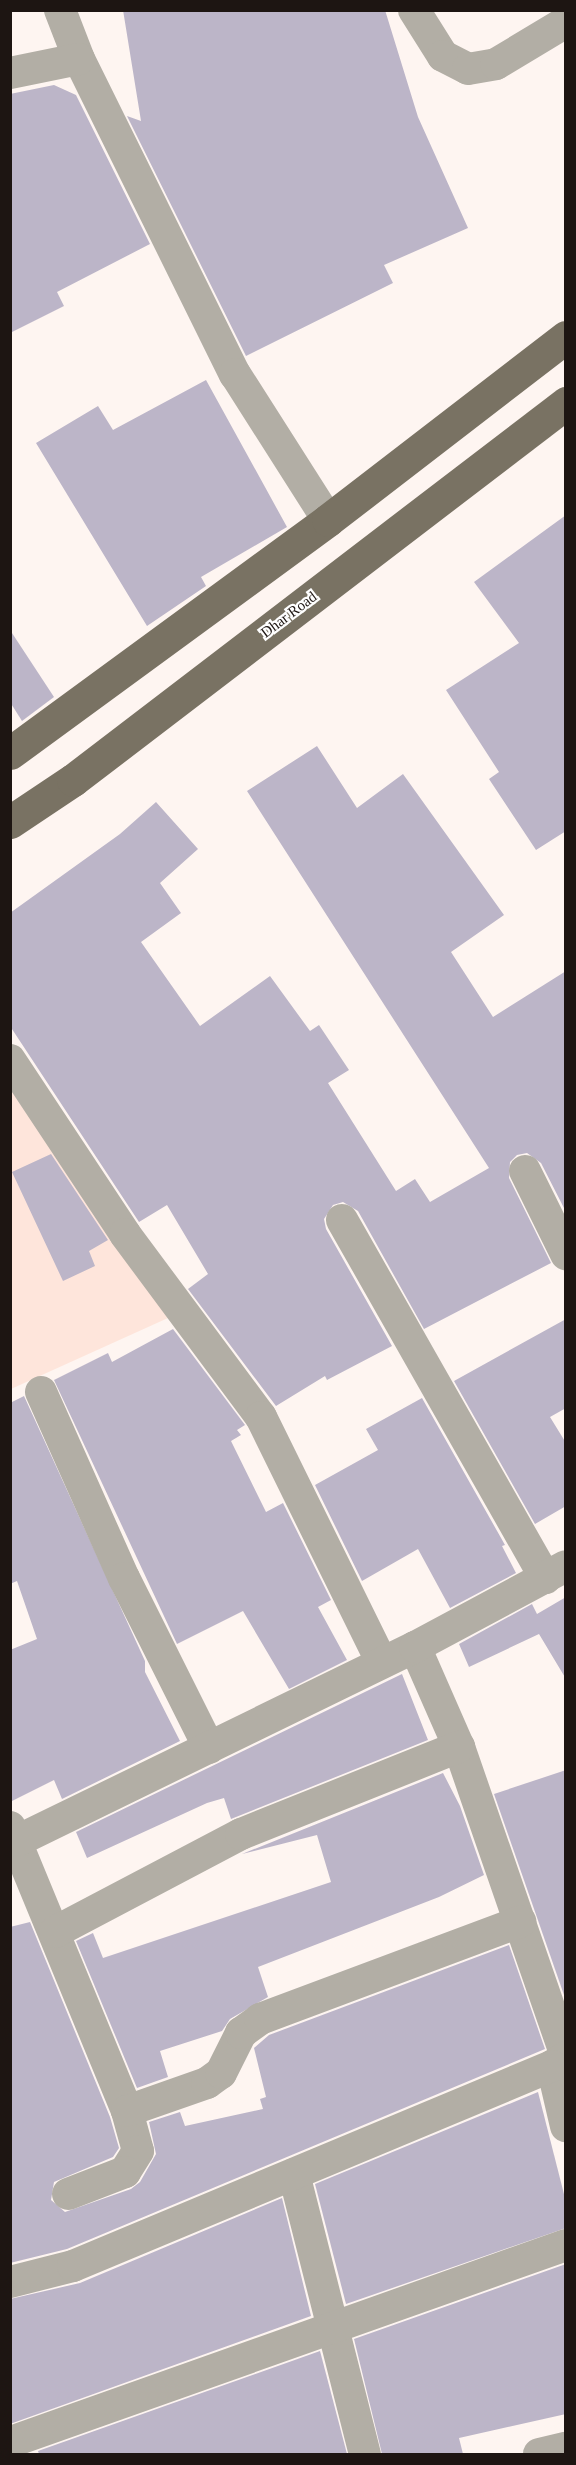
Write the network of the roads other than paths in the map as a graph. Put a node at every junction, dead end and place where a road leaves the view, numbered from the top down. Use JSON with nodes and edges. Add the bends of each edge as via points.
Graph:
{"nodes":[{"id":1,"x":60,"y":10,"type":"edge"},
{"id":2,"x":414,"y":10,"type":"edge"},
{"id":3,"x":566,"y":22,"type":"edge"},
{"id":4,"x":79,"y":59,"type":"junction"},
{"id":5,"x":10,"y":73,"type":"edge"},
{"id":6,"x":566,"y":337,"type":"edge"},
{"id":7,"x":566,"y":403,"type":"edge"},
{"id":8,"x":328,"y":520,"type":"junction"},
{"id":9,"x":10,"y":753,"type":"edge"},
{"id":10,"x":10,"y":822,"type":"edge"},
{"id":11,"x":10,"y":1060,"type":"edge"},
{"id":12,"x":525,"y":1171,"type":"dead end"},
{"id":13,"x":342,"y":1220,"type":"dead end"},
{"id":14,"x":566,"y":1254,"type":"edge"},
{"id":15,"x":41,"y":1392,"type":"dead end"},
{"id":16,"x":555,"y":1572,"type":"edge"},
{"id":17,"x":415,"y":1647,"type":"junction"},
{"id":18,"x":381,"y":1661,"type":"junction"},
{"id":19,"x":459,"y":1747,"type":"junction"},
{"id":20,"x":208,"y":1748,"type":"junction"},
{"id":21,"x":14,"y":1834,"type":"edge"},
{"id":22,"x":520,"y":1922,"type":"junction"},
{"id":23,"x":55,"y":1932,"type":"junction"},
{"id":24,"x":561,"y":2060,"type":"edge"},
{"id":25,"x":127,"y":2110,"type":"junction"},
{"id":26,"x":566,"y":2126,"type":"edge"},
{"id":27,"x":294,"y":2174,"type":"junction"},
{"id":28,"x":68,"y":2194,"type":"dead end"},
{"id":29,"x":566,"y":2245,"type":"edge"},
{"id":30,"x":10,"y":2282,"type":"edge"},
{"id":31,"x":332,"y":2325,"type":"junction"},
{"id":32,"x":19,"y":2439,"type":"dead end"},
{"id":33,"x":566,"y":2448,"type":"edge"},
{"id":34,"x":365,"y":2454,"type":"edge"},
{"id":35,"x":539,"y":2454,"type":"edge"}],
"edges":[{"from":1,"to":4,"type":"street"},
{"from":2,"to":3,"type":"street","via":[[443,56],[468,69],[496,64]]},
{"from":4,"to":5,"type":"street"},
{"from":4,"to":8,"type":"street","via":[[235,375]]},
{"from":6,"to":8,"type":"main road"},
{"from":7,"to":10,"type":"main road","name":"Dhar Road","via":[[73,780]]},
{"from":8,"to":9,"type":"main road"},
{"from":11,"to":18,"type":"street","via":[[125,1234],[261,1416]]},
{"from":12,"to":14,"type":"street"},
{"from":13,"to":16,"type":"street"},
{"from":15,"to":20,"type":"street","via":[[124,1578]]},
{"from":16,"to":17,"type":"street"},
{"from":17,"to":18,"type":"street"},
{"from":17,"to":19,"type":"street"},
{"from":18,"to":20,"type":"street"},
{"from":19,"to":22,"type":"street"},
{"from":19,"to":23,"type":"street","via":[[241,1834]]},
{"from":20,"to":21,"type":"street"},
{"from":21,"to":23,"type":"street"},
{"from":22,"to":24,"type":"street"},
{"from":22,"to":25,"type":"street","via":[[260,2019],[242,2033],[221,2073],[207,2083]]},
{"from":23,"to":25,"type":"street"},
{"from":24,"to":26,"type":"street"},
{"from":24,"to":27,"type":"street"},
{"from":25,"to":28,"type":"street","via":[[138,2151],[133,2164],[125,2172]]},
{"from":27,"to":30,"type":"street","via":[[73,2266]]},
{"from":27,"to":31,"type":"street"},
{"from":29,"to":31,"type":"street"},
{"from":31,"to":32,"type":"street"},
{"from":31,"to":34,"type":"street"},
{"from":33,"to":35,"type":"street"}]}
